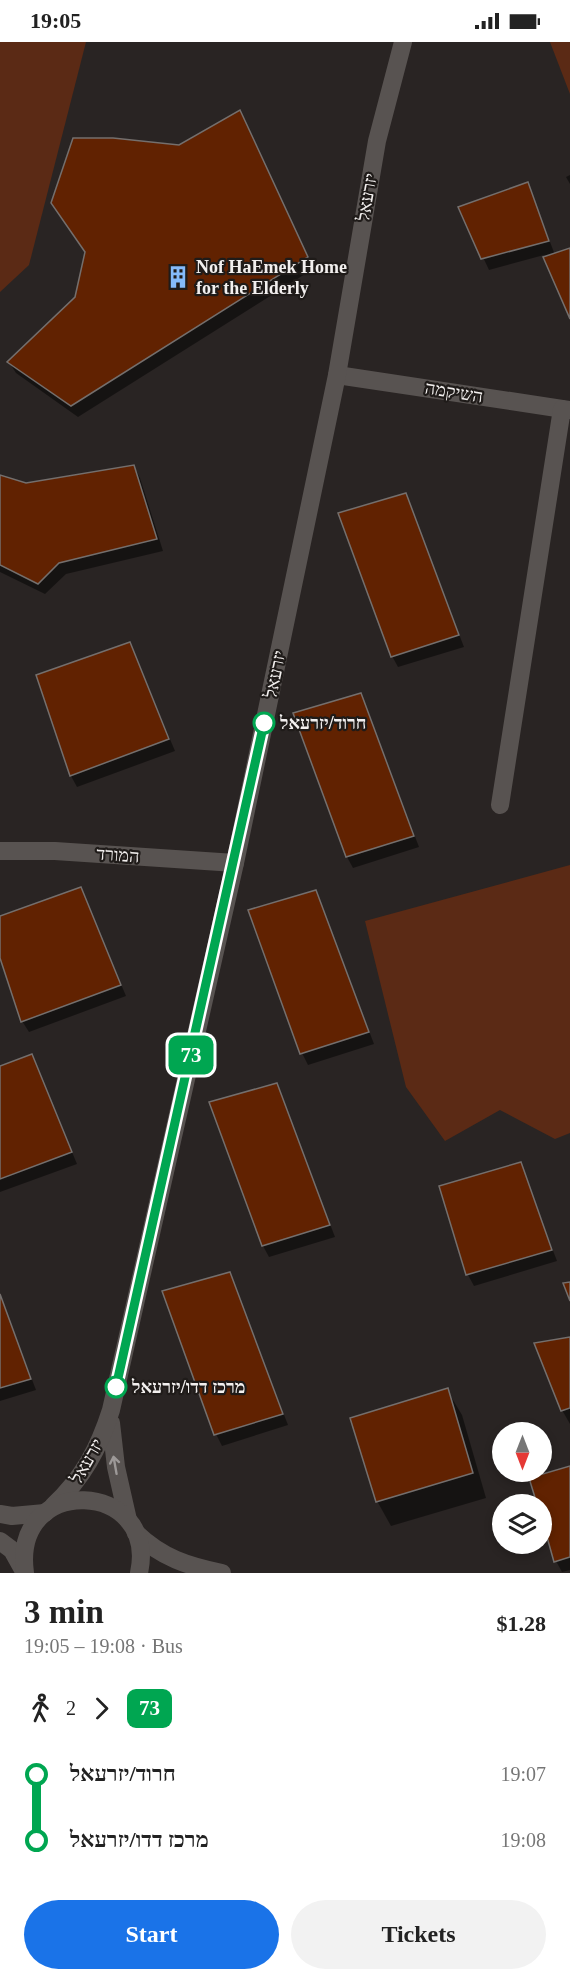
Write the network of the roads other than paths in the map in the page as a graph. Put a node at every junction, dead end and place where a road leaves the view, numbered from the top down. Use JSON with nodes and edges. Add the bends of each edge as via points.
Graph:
{"nodes":[{"id":1,"x":403,"y":42,"type":"edge"},
{"id":2,"x":337,"y":375,"type":"junction"},
{"id":3,"x":566,"y":410,"type":"edge"},
{"id":4,"x":500,"y":805,"type":"dead end"},
{"id":5,"x":0,"y":851,"type":"edge"},
{"id":6,"x":235,"y":863,"type":"junction"},
{"id":7,"x":111,"y":1410,"type":"junction"},
{"id":8,"x":49,"y":1509,"type":"junction"},
{"id":9,"x":0,"y":1514,"type":"edge"},
{"id":10,"x":131,"y":1526,"type":"junction"},
{"id":11,"x":0,"y":1541,"type":"edge"},
{"id":12,"x":25,"y":1573,"type":"edge"},
{"id":13,"x":139,"y":1573,"type":"edge"},
{"id":14,"x":222,"y":1573,"type":"edge"}],
"edges":[{"from":1,"to":2,"type":"street","name":"יזרעאל","via":[[377,141]]},
{"from":2,"to":3,"type":"street","name":"השיקמה"},
{"from":2,"to":6,"type":"street","name":"יזרעאל"},
{"from":3,"to":4,"type":"street"},
{"from":5,"to":6,"type":"street","name":"המורד"},
{"from":6,"to":7,"type":"street","name":"יזרעאל"},
{"from":7,"to":8,"type":"street","name":"יזרעאל","via":[[87,1467]]},
{"from":10,"to":7,"type":"street","name":"יזרעאל","one_way":true,"via":[[114,1457]]},
{"from":8,"to":9,"type":"street","via":[[12,1516]]},
{"from":8,"to":10,"type":"street","via":[[73,1499],[94,1500],[112,1506]]},
{"from":8,"to":12,"type":"street","name":"יזרעאל","via":[[29,1532],[23,1551]]},
{"from":10,"to":13,"type":"street","name":"יזרעאל","via":[[139,1538]]},
{"from":10,"to":14,"type":"street","via":[[153,1550]]},
{"from":11,"to":12,"type":"street","via":[[12,1550]]}]}
